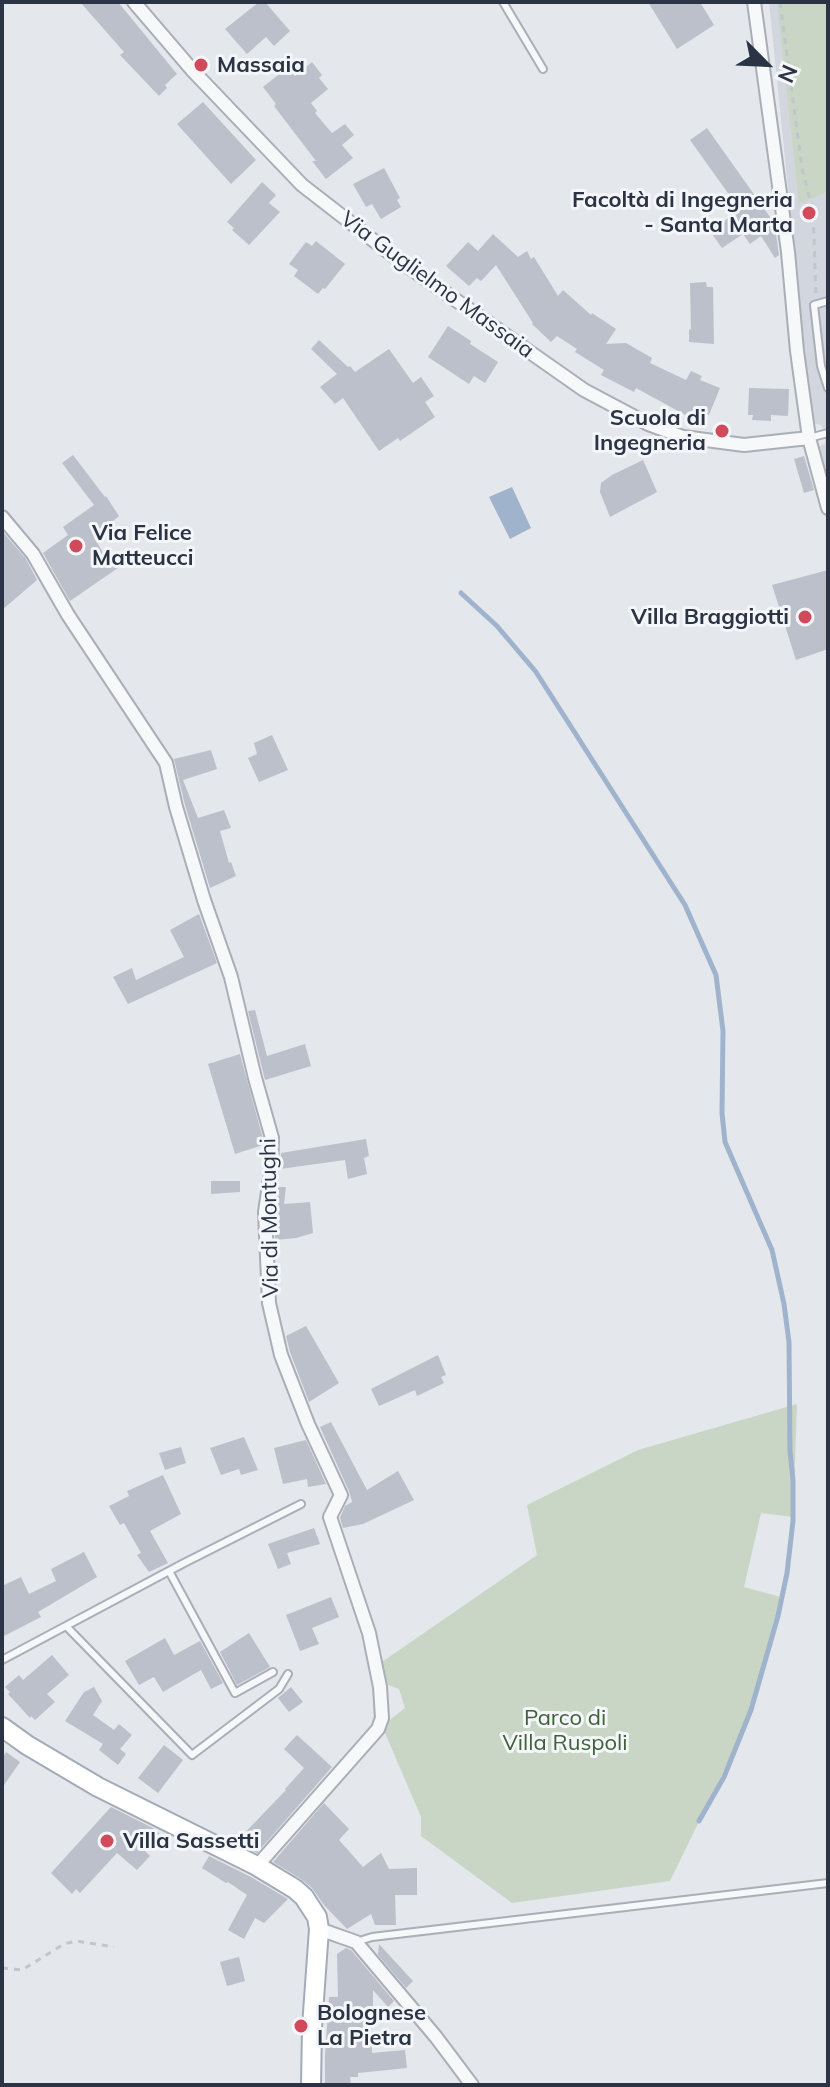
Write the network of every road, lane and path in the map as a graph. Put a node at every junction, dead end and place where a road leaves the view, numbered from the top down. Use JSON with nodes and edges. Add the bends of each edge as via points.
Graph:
{"nodes":[{"id":1,"x":134,"y":2,"type":"edge"},
{"id":2,"x":503,"y":2,"type":"edge"},
{"id":3,"x":754,"y":2,"type":"edge"},
{"id":4,"x":780,"y":2,"type":"edge"},
{"id":5,"x":543,"y":69,"type":"dead end"},
{"id":6,"x":816,"y":295,"type":"dead end"},
{"id":7,"x":828,"y":301,"type":"edge"},
{"id":8,"x":828,"y":388,"type":"edge"},
{"id":9,"x":828,"y":433,"type":"edge"},
{"id":10,"x":809,"y":438,"type":"junction"},
{"id":11,"x":828,"y":508,"type":"edge"},
{"id":12,"x":2,"y":517,"type":"edge"},
{"id":13,"x":301,"y":1504,"type":"dead end"},
{"id":14,"x":169,"y":1571,"type":"junction"},
{"id":15,"x":66,"y":1626,"type":"junction"},
{"id":16,"x":2,"y":1660,"type":"edge"},
{"id":17,"x":273,"y":1672,"type":"dead end"},
{"id":18,"x":288,"y":1674,"type":"dead end"},
{"id":19,"x":2,"y":1727,"type":"edge"},
{"id":20,"x":257,"y":1866,"type":"junction"},
{"id":21,"x":828,"y":1883,"type":"edge"},
{"id":22,"x":319,"y":1929,"type":"junction"},
{"id":23,"x":356,"y":1942,"type":"junction"},
{"id":24,"x":114,"y":1947,"type":"dead end"},
{"id":25,"x":2,"y":1968,"type":"edge"},
{"id":26,"x":311,"y":2085,"type":"edge"},
{"id":27,"x":472,"y":2085,"type":"edge"}],
"edges":[{"from":1,"to":10,"type":"street","name":"Via Guglielmo Massaia","via":[[302,185],[584,390],[683,437],[744,445]]},
{"from":2,"to":5,"type":"lane"},
{"from":3,"to":10,"type":"street"},
{"from":4,"to":6,"type":"path","via":[[802,168],[813,211]]},
{"from":7,"to":8,"type":"lane","via":[[814,305]]},
{"from":9,"to":10,"type":"lane"},
{"from":10,"to":11,"type":"street"},
{"from":12,"to":20,"type":"street","name":"Via di Montughi","via":[[33,554],[166,763],[231,977],[272,1138],[265,1212],[269,1303],[281,1355],[341,1495],[330,1517],[369,1633],[380,1687],[378,1729]]},
{"from":13,"to":14,"type":"lane"},
{"from":14,"to":15,"type":"lane"},
{"from":14,"to":17,"type":"lane","via":[[235,1693]]},
{"from":15,"to":16,"type":"lane"},
{"from":15,"to":18,"type":"lane","via":[[192,1755],[279,1689]]},
{"from":19,"to":20,"type":"main road","via":[[98,1787]]},
{"from":20,"to":22,"type":"main road","via":[[304,1897]]},
{"from":21,"to":23,"type":"lane"},
{"from":22,"to":23,"type":"street"},
{"from":22,"to":26,"type":"main road"},
{"from":23,"to":27,"type":"street"},
{"from":24,"to":25,"type":"path","via":[[76,1941],[22,1970]]}]}
